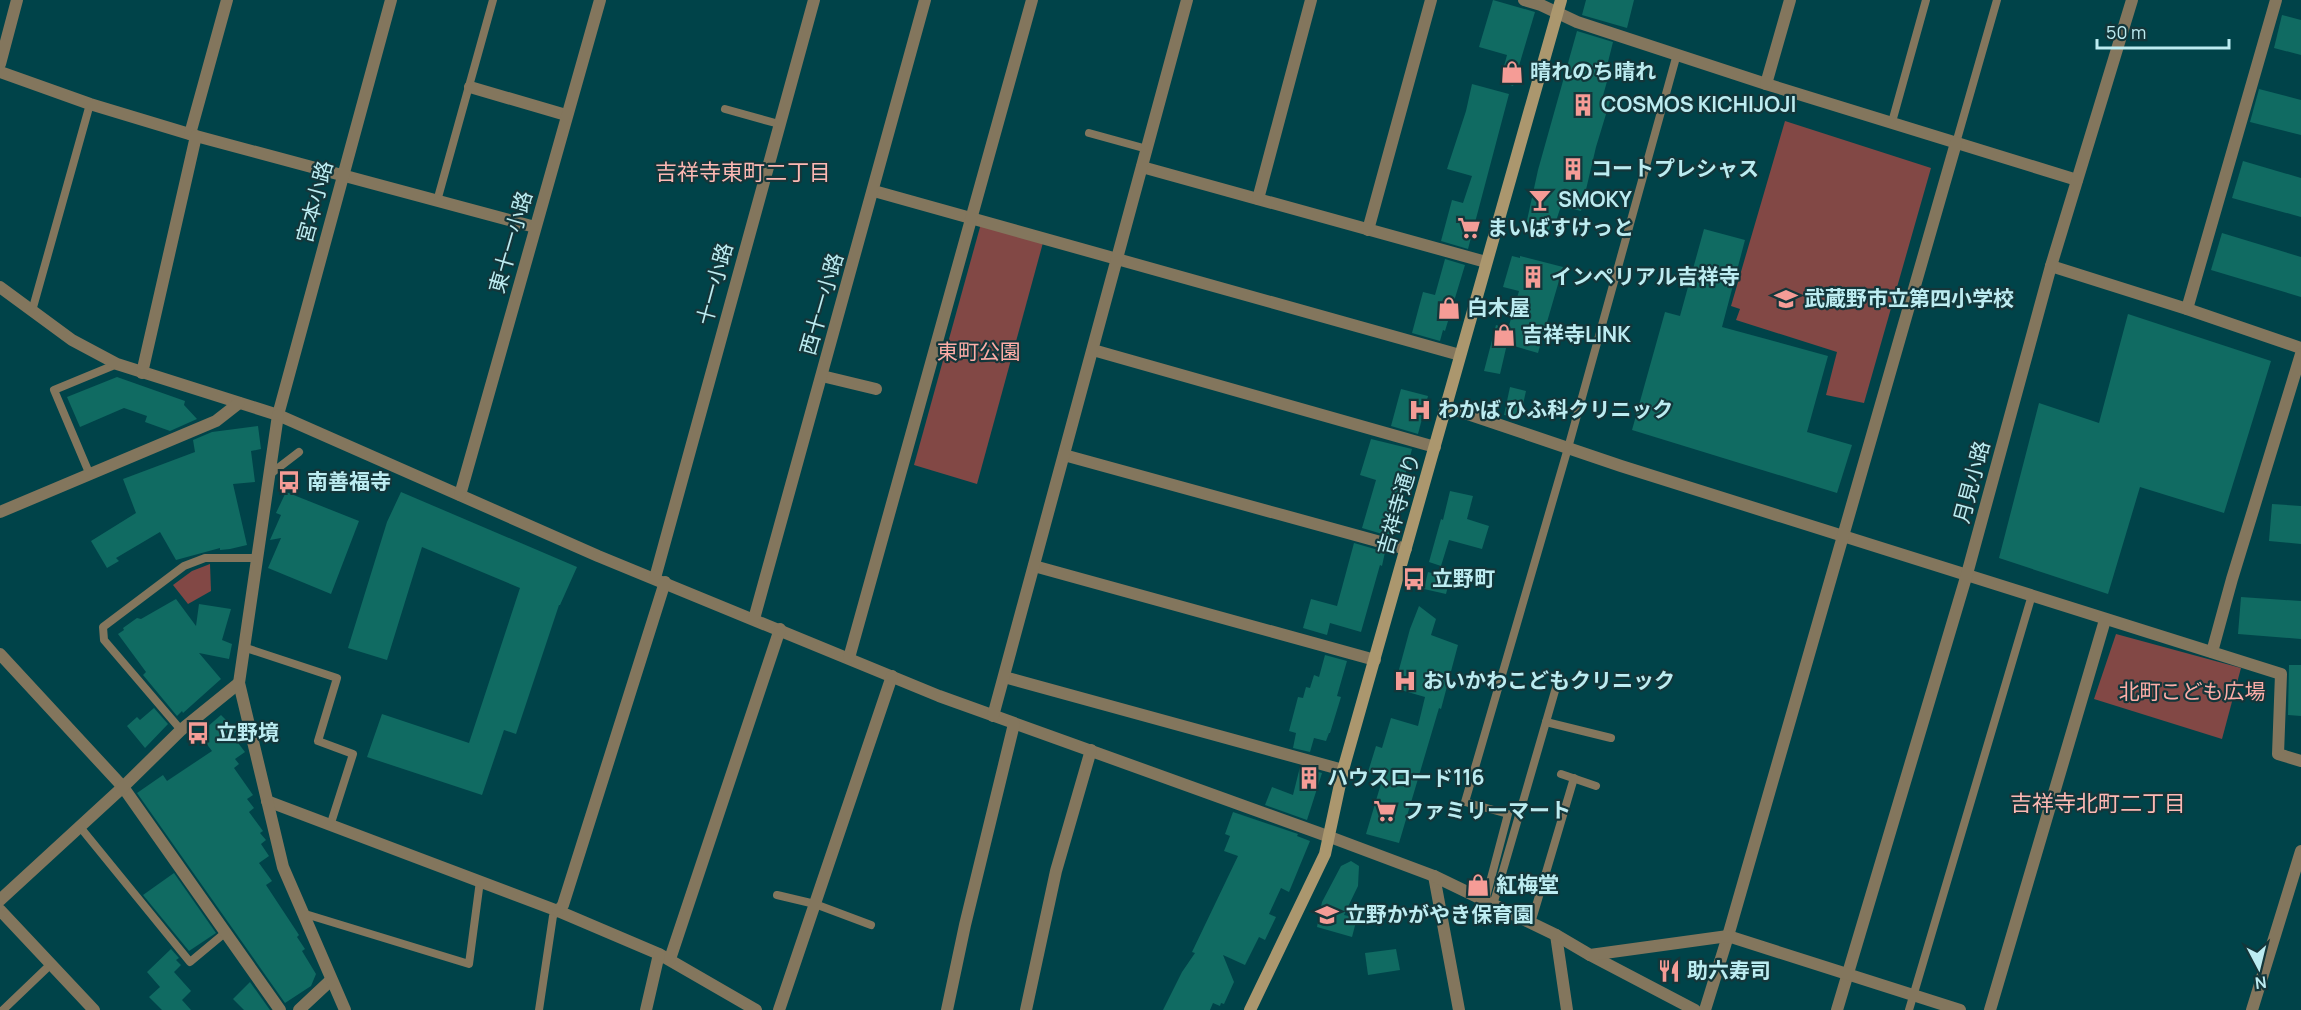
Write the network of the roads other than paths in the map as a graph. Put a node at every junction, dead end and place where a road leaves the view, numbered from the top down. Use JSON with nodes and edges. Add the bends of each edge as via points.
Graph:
{"nodes":[{"id":1,"x":17,"y":0,"type":"edge"},
{"id":2,"x":227,"y":0,"type":"edge"},
{"id":3,"x":391,"y":0,"type":"edge"},
{"id":4,"x":493,"y":0,"type":"edge"},
{"id":5,"x":600,"y":0,"type":"edge"},
{"id":6,"x":814,"y":0,"type":"edge"},
{"id":7,"x":925,"y":0,"type":"edge"},
{"id":8,"x":1032,"y":0,"type":"edge"},
{"id":9,"x":1187,"y":0,"type":"edge"},
{"id":10,"x":1311,"y":0,"type":"edge"},
{"id":11,"x":1431,"y":0,"type":"edge"},
{"id":12,"x":1524,"y":0,"type":"edge"},
{"id":13,"x":1790,"y":0,"type":"edge"},
{"id":14,"x":1926,"y":0,"type":"edge"},
{"id":15,"x":1997,"y":0,"type":"edge"},
{"id":16,"x":2132,"y":0,"type":"edge"},
{"id":17,"x":2276,"y":0,"type":"edge"},
{"id":18,"x":1560,"y":6,"type":"edge"},
{"id":19,"x":1677,"y":54,"type":"junction"},
{"id":20,"x":0,"y":64,"type":"edge"},
{"id":21,"x":0,"y":72,"type":"edge"},
{"id":22,"x":1766,"y":84,"type":"junction"},
{"id":23,"x":470,"y":87,"type":"junction"},
{"id":24,"x":90,"y":104,"type":"junction"},
{"id":25,"x":725,"y":109,"type":"dead end"},
{"id":26,"x":566,"y":115,"type":"junction"},
{"id":27,"x":1892,"y":122,"type":"junction"},
{"id":28,"x":779,"y":124,"type":"junction"},
{"id":29,"x":1089,"y":133,"type":"dead end"},
{"id":30,"x":193,"y":135,"type":"junction"},
{"id":31,"x":1956,"y":143,"type":"junction"},
{"id":32,"x":1147,"y":149,"type":"junction"},
{"id":33,"x":1142,"y":167,"type":"junction"},
{"id":34,"x":343,"y":174,"type":"junction"},
{"id":35,"x":2077,"y":180,"type":"junction"},
{"id":36,"x":874,"y":191,"type":"junction"},
{"id":37,"x":1258,"y":199,"type":"junction"},
{"id":38,"x":437,"y":201,"type":"junction"},
{"id":39,"x":973,"y":218,"type":"junction"},
{"id":40,"x":535,"y":227,"type":"junction"},
{"id":41,"x":1368,"y":230,"type":"junction"},
{"id":42,"x":1118,"y":259,"type":"junction"},
{"id":43,"x":1486,"y":262,"type":"junction"},
{"id":44,"x":2051,"y":266,"type":"junction"},
{"id":45,"x":0,"y":287,"type":"edge"},
{"id":46,"x":2187,"y":309,"type":"junction"},
{"id":47,"x":32,"y":311,"type":"junction"},
{"id":48,"x":2301,"y":348,"type":"edge"},
{"id":49,"x":1093,"y":350,"type":"junction"},
{"id":50,"x":2301,"y":354,"type":"edge"},
{"id":51,"x":1460,"y":355,"type":"junction"},
{"id":52,"x":117,"y":364,"type":"junction"},
{"id":53,"x":142,"y":373,"type":"junction"},
{"id":54,"x":822,"y":376,"type":"junction"},
{"id":55,"x":876,"y":389,"type":"dead end"},
{"id":56,"x":238,"y":403,"type":"junction"},
{"id":57,"x":1447,"y":406,"type":"junction"},
{"id":58,"x":278,"y":415,"type":"junction"},
{"id":59,"x":1435,"y":447,"type":"junction"},
{"id":60,"x":1568,"y":448,"type":"junction"},
{"id":61,"x":299,"y":453,"type":"dead end"},
{"id":62,"x":1064,"y":455,"type":"junction"},
{"id":63,"x":90,"y":475,"type":"junction"},
{"id":64,"x":267,"y":476,"type":"junction"},
{"id":65,"x":460,"y":495,"type":"junction"},
{"id":66,"x":0,"y":512,"type":"edge"},
{"id":67,"x":1844,"y":535,"type":"junction"},
{"id":68,"x":1406,"y":549,"type":"junction"},
{"id":69,"x":256,"y":558,"type":"junction"},
{"id":70,"x":1034,"y":566,"type":"junction"},
{"id":71,"x":1967,"y":574,"type":"junction"},
{"id":72,"x":660,"y":580,"type":"junction"},
{"id":73,"x":2032,"y":595,"type":"junction"},
{"id":74,"x":754,"y":619,"type":"junction"},
{"id":75,"x":2105,"y":620,"type":"junction"},
{"id":76,"x":780,"y":629,"type":"junction"},
{"id":77,"x":243,"y":647,"type":"junction"},
{"id":78,"x":2212,"y":652,"type":"junction"},
{"id":79,"x":0,"y":654,"type":"edge"},
{"id":80,"x":849,"y":658,"type":"junction"},
{"id":81,"x":1375,"y":660,"type":"junction"},
{"id":82,"x":892,"y":676,"type":"junction"},
{"id":83,"x":1004,"y":677,"type":"junction"},
{"id":84,"x":239,"y":683,"type":"junction"},
{"id":85,"x":1557,"y":684,"type":"dead end"},
{"id":86,"x":993,"y":716,"type":"junction"},
{"id":87,"x":1546,"y":722,"type":"junction"},
{"id":88,"x":1014,"y":724,"type":"junction"},
{"id":89,"x":181,"y":730,"type":"junction"},
{"id":90,"x":1611,"y":738,"type":"dead end"},
{"id":91,"x":1091,"y":750,"type":"junction"},
{"id":92,"x":2301,"y":761,"type":"edge"},
{"id":93,"x":1343,"y":770,"type":"junction"},
{"id":94,"x":1561,"y":774,"type":"dead end"},
{"id":95,"x":1574,"y":778,"type":"junction"},
{"id":96,"x":1596,"y":786,"type":"dead end"},
{"id":97,"x":123,"y":787,"type":"junction"},
{"id":98,"x":267,"y":801,"type":"junction"},
{"id":99,"x":330,"y":826,"type":"junction"},
{"id":100,"x":80,"y":827,"type":"junction"},
{"id":101,"x":1330,"y":837,"type":"junction"},
{"id":102,"x":2301,"y":851,"type":"edge"},
{"id":103,"x":2298,"y":868,"type":"edge"},
{"id":104,"x":1434,"y":876,"type":"junction"},
{"id":105,"x":480,"y":881,"type":"junction"},
{"id":106,"x":777,"y":895,"type":"dead end"},
{"id":107,"x":0,"y":900,"type":"edge"},
{"id":108,"x":1489,"y":903,"type":"junction"},
{"id":109,"x":815,"y":904,"type":"junction"},
{"id":110,"x":0,"y":910,"type":"edge"},
{"id":111,"x":558,"y":911,"type":"junction"},
{"id":112,"x":302,"y":913,"type":"junction"},
{"id":113,"x":1531,"y":923,"type":"junction"},
{"id":114,"x":871,"y":925,"type":"dead end"},
{"id":115,"x":226,"y":932,"type":"junction"},
{"id":116,"x":1556,"y":935,"type":"junction"},
{"id":117,"x":1728,"y":936,"type":"junction"},
{"id":118,"x":1590,"y":955,"type":"junction"},
{"id":119,"x":664,"y":956,"type":"junction"},
{"id":120,"x":51,"y":964,"type":"junction"},
{"id":121,"x":1847,"y":973,"type":"junction"},
{"id":122,"x":331,"y":980,"type":"junction"},
{"id":123,"x":1914,"y":995,"type":"junction"},
{"id":124,"x":2,"y":1009,"type":"edge"},
{"id":125,"x":94,"y":1010,"type":"edge"},
{"id":126,"x":280,"y":1010,"type":"edge"},
{"id":127,"x":299,"y":1010,"type":"edge"},
{"id":128,"x":345,"y":1010,"type":"edge"},
{"id":129,"x":539,"y":1010,"type":"edge"},
{"id":130,"x":646,"y":1010,"type":"edge"},
{"id":131,"x":756,"y":1010,"type":"edge"},
{"id":132,"x":779,"y":1010,"type":"edge"},
{"id":133,"x":947,"y":1010,"type":"edge"},
{"id":134,"x":1026,"y":1010,"type":"edge"},
{"id":135,"x":1250,"y":1010,"type":"edge"},
{"id":136,"x":1459,"y":1010,"type":"edge"},
{"id":137,"x":1567,"y":1010,"type":"edge"},
{"id":138,"x":1696,"y":1010,"type":"edge"},
{"id":139,"x":1837,"y":1010,"type":"edge"},
{"id":140,"x":1909,"y":1010,"type":"edge"},
{"id":141,"x":1959,"y":1010,"type":"edge"},
{"id":142,"x":1989,"y":1010,"type":"edge"},
{"id":143,"x":2252,"y":1010,"type":"edge"}],
"edges":[{"from":1,"to":20,"type":"street"},
{"from":2,"to":30,"type":"street"},
{"from":3,"to":34,"type":"street","name":"宮本小路"},
{"from":4,"to":23,"type":"lane"},
{"from":5,"to":26,"type":"street","name":"東十一小路"},
{"from":6,"to":28,"type":"street","name":"十一小路"},
{"from":7,"to":36,"type":"street","name":"西十一小路"},
{"from":8,"to":39,"type":"street"},
{"from":9,"to":32,"type":"street"},
{"from":10,"to":37,"type":"street"},
{"from":11,"to":41,"type":"street"},
{"from":12,"to":18,"type":"street"},
{"from":13,"to":22,"type":"street"},
{"from":14,"to":27,"type":"lane"},
{"from":15,"to":31,"type":"lane"},
{"from":16,"to":35,"type":"street","name":"月見小路"},
{"from":17,"to":46,"type":"street"},
{"from":18,"to":19,"type":"street","via":[[1577,22]]},
{"from":18,"to":43,"type":"main road","name":"吉祥寺通り"},
{"from":19,"to":22,"type":"street"},
{"from":19,"to":60,"type":"lane"},
{"from":21,"to":24,"type":"street"},
{"from":22,"to":27,"type":"street"},
{"from":23,"to":26,"type":"street"},
{"from":23,"to":38,"type":"lane"},
{"from":24,"to":30,"type":"street"},
{"from":24,"to":47,"type":"lane"},
{"from":25,"to":28,"type":"lane"},
{"from":26,"to":40,"type":"street","name":"東十一小路"},
{"from":27,"to":31,"type":"street"},
{"from":28,"to":72,"type":"street","name":"十一小路"},
{"from":29,"to":32,"type":"lane"},
{"from":30,"to":34,"type":"street"},
{"from":30,"to":53,"type":"street"},
{"from":31,"to":35,"type":"street"},
{"from":31,"to":67,"type":"street"},
{"from":32,"to":33,"type":"street"},
{"from":33,"to":37,"type":"street"},
{"from":33,"to":42,"type":"street"},
{"from":34,"to":38,"type":"street"},
{"from":34,"to":58,"type":"street","name":"宮本小路"},
{"from":35,"to":44,"type":"street","name":"月見小路"},
{"from":36,"to":39,"type":"street"},
{"from":36,"to":54,"type":"street","name":"西十一小路"},
{"from":37,"to":41,"type":"street"},
{"from":38,"to":40,"type":"street"},
{"from":39,"to":42,"type":"street"},
{"from":39,"to":80,"type":"street"},
{"from":40,"to":65,"type":"street","name":"東十一小路"},
{"from":41,"to":43,"type":"street"},
{"from":42,"to":49,"type":"street"},
{"from":42,"to":51,"type":"street"},
{"from":43,"to":51,"type":"main road","name":"吉祥寺通り"},
{"from":44,"to":46,"type":"street"},
{"from":44,"to":71,"type":"street","name":"月見小路"},
{"from":45,"to":47,"type":"street"},
{"from":46,"to":48,"type":"street"},
{"from":47,"to":52,"type":"street","via":[[72,340]]},
{"from":49,"to":59,"type":"street"},
{"from":49,"to":62,"type":"street"},
{"from":50,"to":78,"type":"street"},
{"from":51,"to":57,"type":"main road","name":"吉祥寺通り"},
{"from":52,"to":53,"type":"street"},
{"from":52,"to":63,"type":"lane","via":[[54,390]]},
{"from":53,"to":56,"type":"street"},
{"from":54,"to":55,"type":"street"},
{"from":54,"to":74,"type":"street","name":"西十一小路"},
{"from":56,"to":58,"type":"street"},
{"from":56,"to":63,"type":"street","via":[[216,421]]},
{"from":57,"to":59,"type":"main road","name":"吉祥寺通り"},
{"from":57,"to":60,"type":"street"},
{"from":58,"to":64,"type":"street","name":"宮本小路"},
{"from":58,"to":65,"type":"street"},
{"from":59,"to":68,"type":"main road","name":"吉祥寺通り"},
{"from":60,"to":67,"type":"street"},
{"from":60,"to":108,"type":"lane","via":[[1465,802],[1508,814]]},
{"from":61,"to":64,"type":"lane"},
{"from":62,"to":68,"type":"street"},
{"from":62,"to":70,"type":"street"},
{"from":63,"to":66,"type":"street"},
{"from":64,"to":69,"type":"street","name":"宮本小路"},
{"from":65,"to":72,"type":"street"},
{"from":67,"to":71,"type":"street"},
{"from":67,"to":117,"type":"street"},
{"from":68,"to":81,"type":"main road","name":"吉祥寺通り"},
{"from":69,"to":77,"type":"street","name":"宮本小路"},
{"from":69,"to":89,"type":"lane","via":[[204,558],[184,566],[103,627],[104,640]]},
{"from":70,"to":81,"type":"street"},
{"from":70,"to":83,"type":"street"},
{"from":71,"to":73,"type":"street"},
{"from":71,"to":121,"type":"street","name":"月見小路"},
{"from":72,"to":74,"type":"street"},
{"from":72,"to":111,"type":"street","name":"十一小路","via":[[563,906]]},
{"from":73,"to":75,"type":"street"},
{"from":73,"to":123,"type":"lane"},
{"from":74,"to":76,"type":"street"},
{"from":75,"to":78,"type":"street"},
{"from":75,"to":142,"type":"street"},
{"from":76,"to":80,"type":"street"},
{"from":76,"to":119,"type":"street"},
{"from":77,"to":84,"type":"street","name":"宮本小路"},
{"from":77,"to":99,"type":"lane","via":[[337,678],[318,741],[353,754]]},
{"from":78,"to":92,"type":"street","via":[[2281,674],[2278,754]]},
{"from":79,"to":97,"type":"street"},
{"from":80,"to":82,"type":"street"},
{"from":81,"to":93,"type":"main road","name":"吉祥寺通り"},
{"from":82,"to":86,"type":"street"},
{"from":82,"to":109,"type":"street"},
{"from":83,"to":86,"type":"street"},
{"from":83,"to":93,"type":"street"},
{"from":84,"to":89,"type":"street"},
{"from":84,"to":98,"type":"street","name":"宮本小路"},
{"from":85,"to":87,"type":"lane"},
{"from":86,"to":88,"type":"street"},
{"from":87,"to":90,"type":"lane"},
{"from":87,"to":108,"type":"lane"},
{"from":88,"to":91,"type":"street"},
{"from":88,"to":133,"type":"street"},
{"from":89,"to":97,"type":"street"},
{"from":91,"to":101,"type":"street"},
{"from":91,"to":134,"type":"street","via":[[1056,871]]},
{"from":93,"to":101,"type":"main road","name":"吉祥寺通り"},
{"from":94,"to":95,"type":"lane"},
{"from":95,"to":96,"type":"lane"},
{"from":95,"to":113,"type":"lane"},
{"from":97,"to":100,"type":"street"},
{"from":97,"to":115,"type":"street"},
{"from":98,"to":99,"type":"street"},
{"from":98,"to":112,"type":"street","name":"宮本小路","via":[[283,867]]},
{"from":99,"to":105,"type":"street"},
{"from":100,"to":107,"type":"street"},
{"from":100,"to":115,"type":"lane","via":[[190,962]]},
{"from":101,"to":104,"type":"street"},
{"from":101,"to":135,"type":"main road","name":"吉祥寺通り"},
{"from":102,"to":103,"type":"street"},
{"from":103,"to":143,"type":"street"},
{"from":104,"to":108,"type":"street"},
{"from":104,"to":136,"type":"street"},
{"from":105,"to":111,"type":"street"},
{"from":105,"to":112,"type":"lane","via":[[469,964]]},
{"from":106,"to":109,"type":"lane"},
{"from":108,"to":113,"type":"street"},
{"from":109,"to":114,"type":"lane"},
{"from":109,"to":132,"type":"street"},
{"from":110,"to":120,"type":"street"},
{"from":111,"to":119,"type":"street"},
{"from":111,"to":129,"type":"lane","via":[[553,916]]},
{"from":112,"to":122,"type":"street","name":"宮本小路"},
{"from":113,"to":116,"type":"street"},
{"from":115,"to":126,"type":"street"},
{"from":116,"to":118,"type":"street"},
{"from":116,"to":137,"type":"street"},
{"from":117,"to":118,"type":"street"},
{"from":117,"to":121,"type":"street"},
{"from":117,"to":138,"type":"street"},
{"from":118,"to":138,"type":"street"},
{"from":119,"to":130,"type":"street"},
{"from":119,"to":131,"type":"street"},
{"from":120,"to":124,"type":"lane"},
{"from":120,"to":125,"type":"street"},
{"from":121,"to":123,"type":"street"},
{"from":121,"to":139,"type":"street","name":"月見小路"},
{"from":122,"to":127,"type":"street"},
{"from":122,"to":128,"type":"street","name":"宮本小路"},
{"from":123,"to":140,"type":"lane"},
{"from":123,"to":141,"type":"street"}]}
